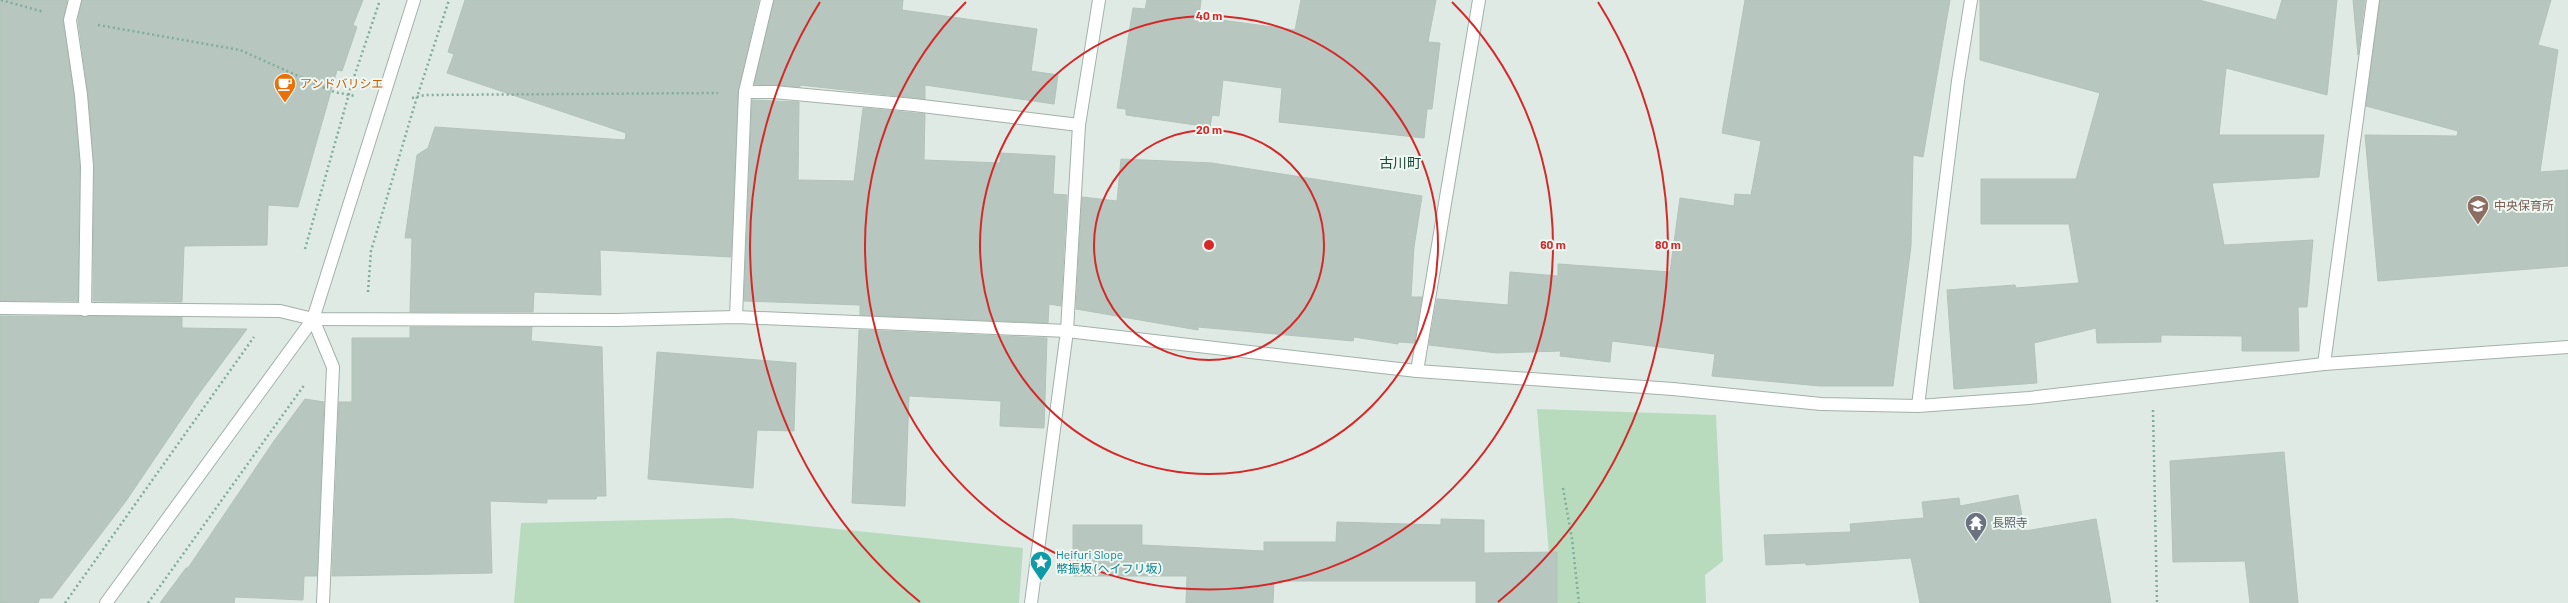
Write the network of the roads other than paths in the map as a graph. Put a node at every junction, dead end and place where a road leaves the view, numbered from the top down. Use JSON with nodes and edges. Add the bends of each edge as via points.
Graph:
{"nodes":[{"id":1,"x":75,"y":0,"type":"edge"},
{"id":2,"x":414,"y":0,"type":"edge"},
{"id":3,"x":767,"y":0,"type":"edge"},
{"id":4,"x":1099,"y":0,"type":"edge"},
{"id":5,"x":1479,"y":0,"type":"edge"},
{"id":6,"x":1971,"y":0,"type":"edge"},
{"id":7,"x":2373,"y":0,"type":"edge"},
{"id":8,"x":745,"y":92,"type":"junction"},
{"id":9,"x":1079,"y":125,"type":"junction"},
{"id":10,"x":0,"y":308,"type":"edge"},
{"id":11,"x":85,"y":310,"type":"junction"},
{"id":12,"x":736,"y":317,"type":"junction"},
{"id":13,"x":313,"y":319,"type":"junction"},
{"id":14,"x":1067,"y":331,"type":"junction"},
{"id":15,"x":2568,"y":347,"type":"edge"},
{"id":16,"x":2324,"y":364,"type":"junction"},
{"id":17,"x":1417,"y":371,"type":"junction"},
{"id":18,"x":1918,"y":406,"type":"junction"},
{"id":19,"x":106,"y":603,"type":"edge"},
{"id":20,"x":323,"y":603,"type":"edge"},
{"id":21,"x":1031,"y":603,"type":"edge"}],
"edges":[{"from":1,"to":11,"type":"street","via":[[70,20],[81,94],[87,166]]},
{"from":2,"to":13,"type":"street"},
{"from":3,"to":8,"type":"street"},
{"from":4,"to":9,"type":"street"},
{"from":5,"to":17,"type":"street"},
{"from":6,"to":18,"type":"street","via":[[1958,82]]},
{"from":7,"to":16,"type":"street"},
{"from":8,"to":9,"type":"street","via":[[774,92],[914,104]]},
{"from":8,"to":12,"type":"street"},
{"from":9,"to":14,"type":"street"},
{"from":10,"to":11,"type":"street"},
{"from":11,"to":13,"type":"street","via":[[280,311]]},
{"from":12,"to":13,"type":"street","via":[[616,320]]},
{"from":12,"to":14,"type":"street"},
{"from":13,"to":19,"type":"street"},
{"from":13,"to":20,"type":"street","via":[[333,367]]},
{"from":14,"to":17,"type":"street"},
{"from":14,"to":21,"type":"street"},
{"from":15,"to":16,"type":"street"},
{"from":16,"to":18,"type":"street","via":[[2029,398]]},
{"from":17,"to":18,"type":"street","via":[[1673,389],[1821,404]]}]}
